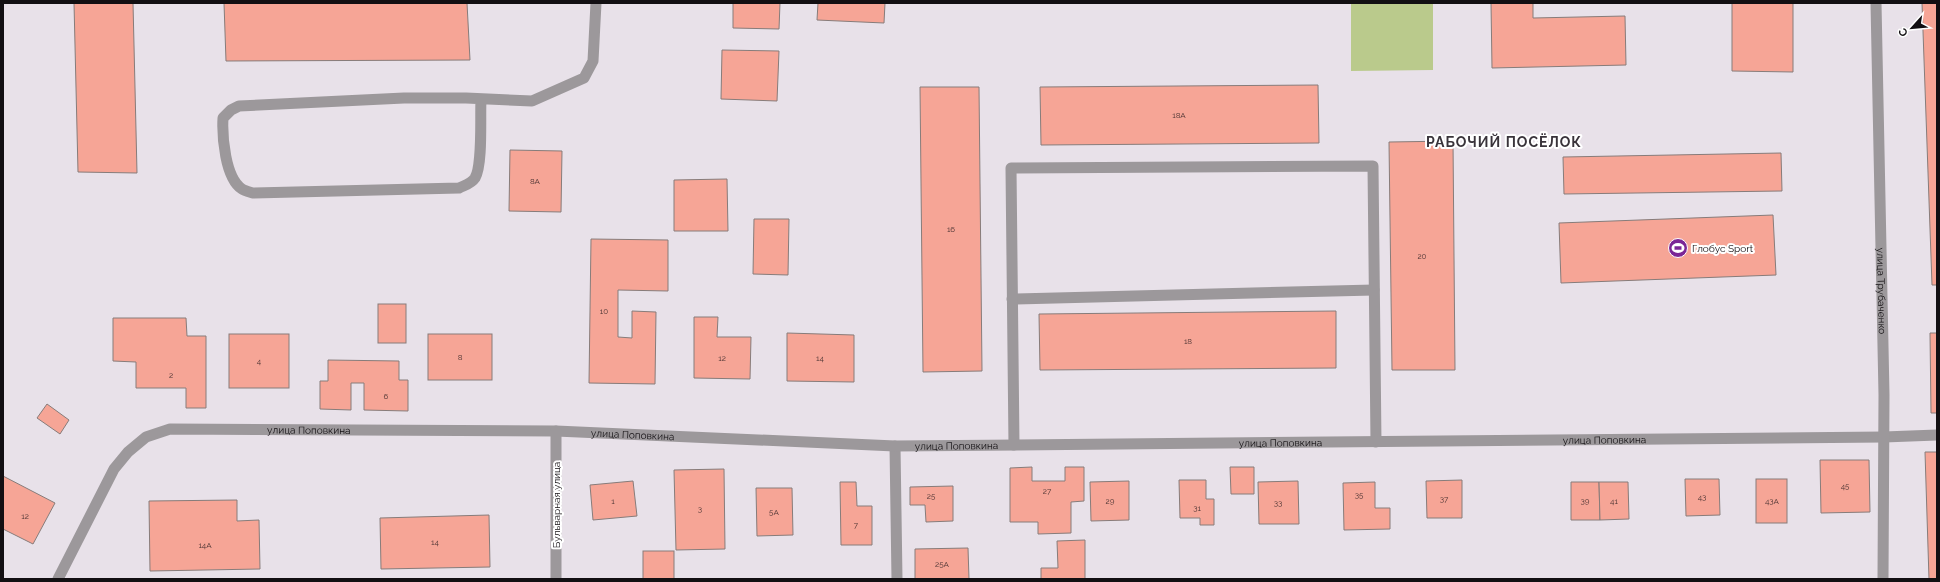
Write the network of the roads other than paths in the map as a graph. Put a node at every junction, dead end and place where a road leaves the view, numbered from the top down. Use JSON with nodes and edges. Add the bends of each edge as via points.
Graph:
{"nodes":[{"id":1,"x":596,"y":3,"type":"edge"},
{"id":2,"x":1876,"y":3,"type":"edge"},
{"id":3,"x":480,"y":99,"type":"junction"},
{"id":4,"x":1374,"y":290,"type":"junction"},
{"id":5,"x":1012,"y":299,"type":"junction"},
{"id":6,"x":556,"y":431,"type":"junction"},
{"id":7,"x":1937,"y":435,"type":"edge"},
{"id":8,"x":1884,"y":437,"type":"junction"},
{"id":9,"x":1376,"y":442,"type":"junction"},
{"id":10,"x":1014,"y":445,"type":"junction"},
{"id":11,"x":895,"y":446,"type":"junction"},
{"id":12,"x":58,"y":579,"type":"edge"},
{"id":13,"x":556,"y":579,"type":"edge"},
{"id":14,"x":897,"y":579,"type":"edge"},
{"id":15,"x":1883,"y":579,"type":"edge"}],
"edges":[{"from":1,"to":3,"type":"street","via":[[593,61],[584,78],[532,101]]},
{"from":2,"to":8,"type":"street","name":"улица Трубаченко"},
{"from":3,"to":3,"type":"street","via":[[404,98],[239,106],[223,118],[222,133],[229,168],[234,180],[242,189],[254,193],[459,188],[469,184],[476,177],[479,164]]},
{"from":4,"to":5,"type":"street"},
{"from":4,"to":5,"type":"street","via":[[1372,166],[1011,168]]},
{"from":4,"to":9,"type":"street"},
{"from":5,"to":10,"type":"street"},
{"from":6,"to":11,"type":"street","name":"улица Поповкина"},
{"from":6,"to":12,"type":"street","name":"улица Поповкина","via":[[170,429],[146,437],[128,452],[114,469]]},
{"from":6,"to":13,"type":"street","name":"Бульварная улица"},
{"from":7,"to":8,"type":"street","name":"улица Поповкина"},
{"from":8,"to":9,"type":"street","name":"улица Поповкина"},
{"from":8,"to":15,"type":"street","name":"улица Трубаченко"},
{"from":9,"to":10,"type":"street","name":"улица Поповкина"},
{"from":10,"to":11,"type":"street","name":"улица Поповкина"},
{"from":11,"to":14,"type":"street"}]}
